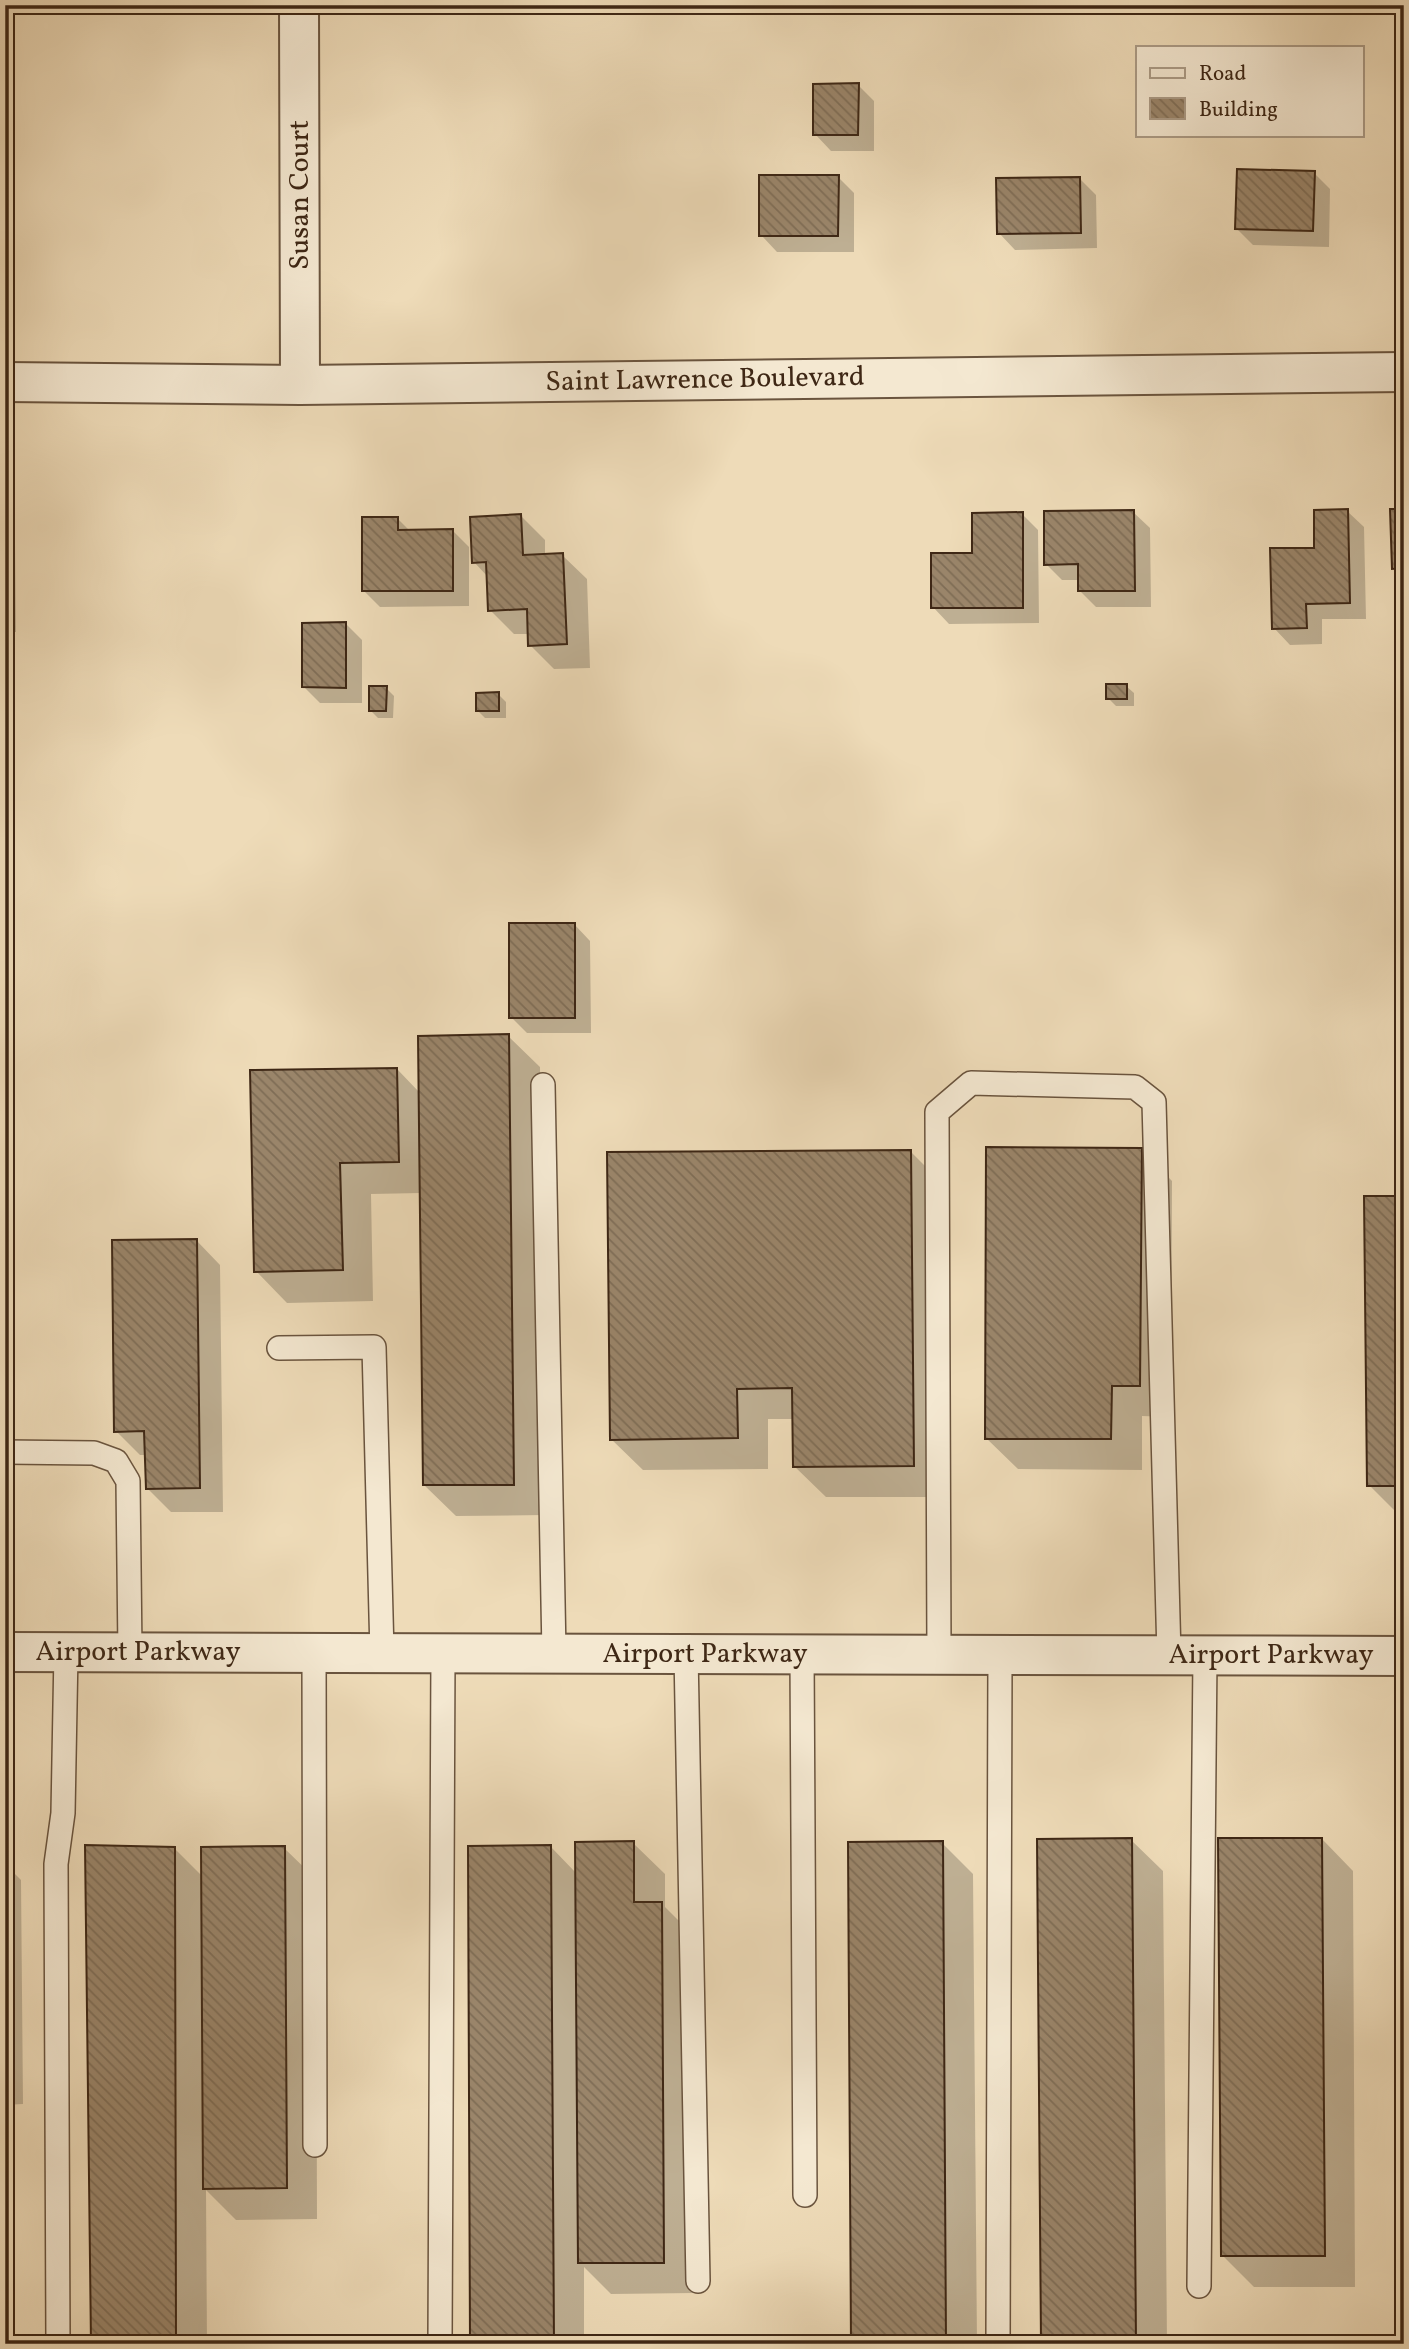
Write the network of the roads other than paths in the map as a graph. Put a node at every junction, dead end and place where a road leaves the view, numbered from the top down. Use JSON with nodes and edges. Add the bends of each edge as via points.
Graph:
{"nodes":[{"id":1,"x":299,"y":5,"type":"edge"},
{"id":2,"x":1404,"y":372,"type":"edge"},
{"id":3,"x":5,"y":382,"type":"edge"},
{"id":4,"x":300,"y":385,"type":"junction"},
{"id":5,"x":543,"y":1085,"type":"dead end"},
{"id":6,"x":279,"y":1348,"type":"dead end"},
{"id":7,"x":5,"y":1452,"type":"edge"},
{"id":8,"x":66,"y":1651,"type":"junction"},
{"id":9,"x":5,"y":1652,"type":"edge"},
{"id":10,"x":130,"y":1652,"type":"junction"},
{"id":11,"x":314,"y":1653,"type":"junction"},
{"id":12,"x":382,"y":1653,"type":"junction"},
{"id":13,"x":443,"y":1653,"type":"junction"},
{"id":14,"x":554,"y":1653,"type":"junction"},
{"id":15,"x":686,"y":1653,"type":"junction"},
{"id":16,"x":802,"y":1654,"type":"junction"},
{"id":17,"x":939,"y":1654,"type":"junction"},
{"id":18,"x":1000,"y":1655,"type":"junction"},
{"id":19,"x":1187,"y":1655,"type":"junction"},
{"id":20,"x":1404,"y":1656,"type":"edge"},
{"id":21,"x":315,"y":2145,"type":"dead end"},
{"id":22,"x":805,"y":2195,"type":"dead end"},
{"id":23,"x":698,"y":2281,"type":"dead end"},
{"id":24,"x":1199,"y":2286,"type":"dead end"},
{"id":25,"x":58,"y":2344,"type":"edge"},
{"id":26,"x":440,"y":2344,"type":"edge"},
{"id":27,"x":998,"y":2344,"type":"edge"}],
"edges":[{"from":1,"to":4,"type":"street","name":"Susan Court"},
{"from":2,"to":4,"type":"street","name":"Saint Lawrence Boulevard"},
{"from":3,"to":4,"type":"street","name":"Saint Lawrence Boulevard"},
{"from":5,"to":14,"type":"lane"},
{"from":6,"to":12,"type":"lane","via":[[374,1347]]},
{"from":7,"to":10,"type":"lane","via":[[94,1453],[116,1461],[128,1481]]},
{"from":8,"to":9,"type":"street","name":"Airport Parkway"},
{"from":8,"to":10,"type":"street","name":"Airport Parkway"},
{"from":8,"to":25,"type":"lane","via":[[63,1813],[56,1864]]},
{"from":10,"to":11,"type":"street","name":"Airport Parkway"},
{"from":11,"to":12,"type":"street","name":"Airport Parkway"},
{"from":11,"to":21,"type":"lane"},
{"from":12,"to":13,"type":"street","name":"Airport Parkway"},
{"from":13,"to":14,"type":"street","name":"Airport Parkway"},
{"from":13,"to":26,"type":"lane"},
{"from":14,"to":15,"type":"street","name":"Airport Parkway"},
{"from":15,"to":16,"type":"street","name":"Airport Parkway"},
{"from":15,"to":23,"type":"lane"},
{"from":16,"to":17,"type":"street","name":"Airport Parkway"},
{"from":16,"to":22,"type":"lane"},
{"from":17,"to":18,"type":"street","name":"Airport Parkway"},
{"from":17,"to":19,"type":"lane","via":[[937,1112],[971,1083],[1135,1087],[1154,1102]]},
{"from":18,"to":19,"type":"street","name":"Airport Parkway"},
{"from":18,"to":27,"type":"lane"},
{"from":19,"to":20,"type":"street","name":"Airport Parkway"},
{"from":19,"to":24,"type":"lane"}]}
